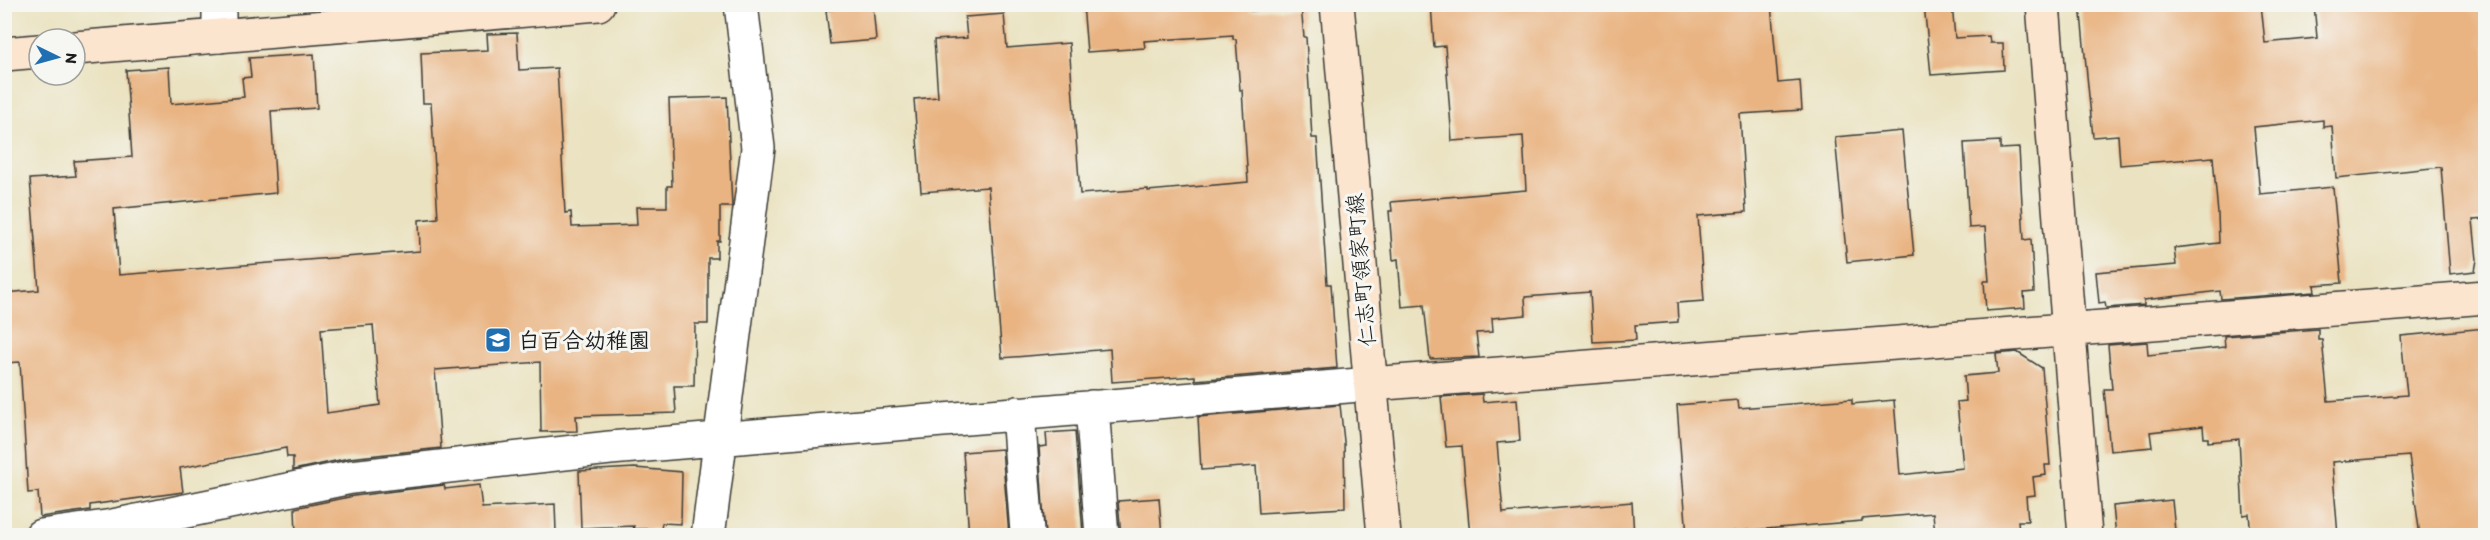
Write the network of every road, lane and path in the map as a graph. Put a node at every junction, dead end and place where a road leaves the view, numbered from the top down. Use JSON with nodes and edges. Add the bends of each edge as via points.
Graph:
{"nodes":[{"id":1,"x":219,"y":4,"type":"edge"},
{"id":2,"x":741,"y":4,"type":"edge"},
{"id":3,"x":1337,"y":4,"type":"edge"},
{"id":4,"x":2043,"y":4,"type":"edge"},
{"id":5,"x":588,"y":5,"type":"edge"},
{"id":6,"x":219,"y":36,"type":"junction"},
{"id":7,"x":87,"y":47,"type":"edge"},
{"id":8,"x":27,"y":52,"type":"edge"},
{"id":9,"x":4,"y":54,"type":"edge"},
{"id":10,"x":2486,"y":297,"type":"edge"},
{"id":11,"x":2069,"y":331,"type":"junction"},
{"id":12,"x":1371,"y":384,"type":"junction"},
{"id":13,"x":1092,"y":407,"type":"junction"},
{"id":14,"x":1018,"y":414,"type":"junction"},
{"id":15,"x":721,"y":439,"type":"junction"},
{"id":16,"x":1027,"y":531,"type":"dead end"},
{"id":17,"x":41,"y":536,"type":"edge"},
{"id":18,"x":708,"y":536,"type":"edge"},
{"id":19,"x":1102,"y":536,"type":"edge"},
{"id":20,"x":1384,"y":536,"type":"edge"},
{"id":21,"x":2085,"y":536,"type":"edge"}],
"edges":[{"from":1,"to":6,"type":"street"},
{"from":2,"to":15,"type":"street","via":[[758,148]]},
{"from":3,"to":12,"type":"street","name":"仁志町領家町線"},
{"from":4,"to":11,"type":"street"},
{"from":5,"to":6,"type":"street"},
{"from":6,"to":7,"type":"street"},
{"from":8,"to":9,"type":"street"},
{"from":10,"to":11,"type":"street"},
{"from":11,"to":12,"type":"street"},
{"from":11,"to":21,"type":"street"},
{"from":12,"to":13,"type":"street"},
{"from":12,"to":20,"type":"street","name":"仁志町領家町線"},
{"from":13,"to":14,"type":"street"},
{"from":13,"to":19,"type":"street"},
{"from":14,"to":15,"type":"street"},
{"from":14,"to":16,"type":"street"},
{"from":15,"to":17,"type":"street","via":[[351,477],[113,526]]},
{"from":15,"to":18,"type":"street"}]}
